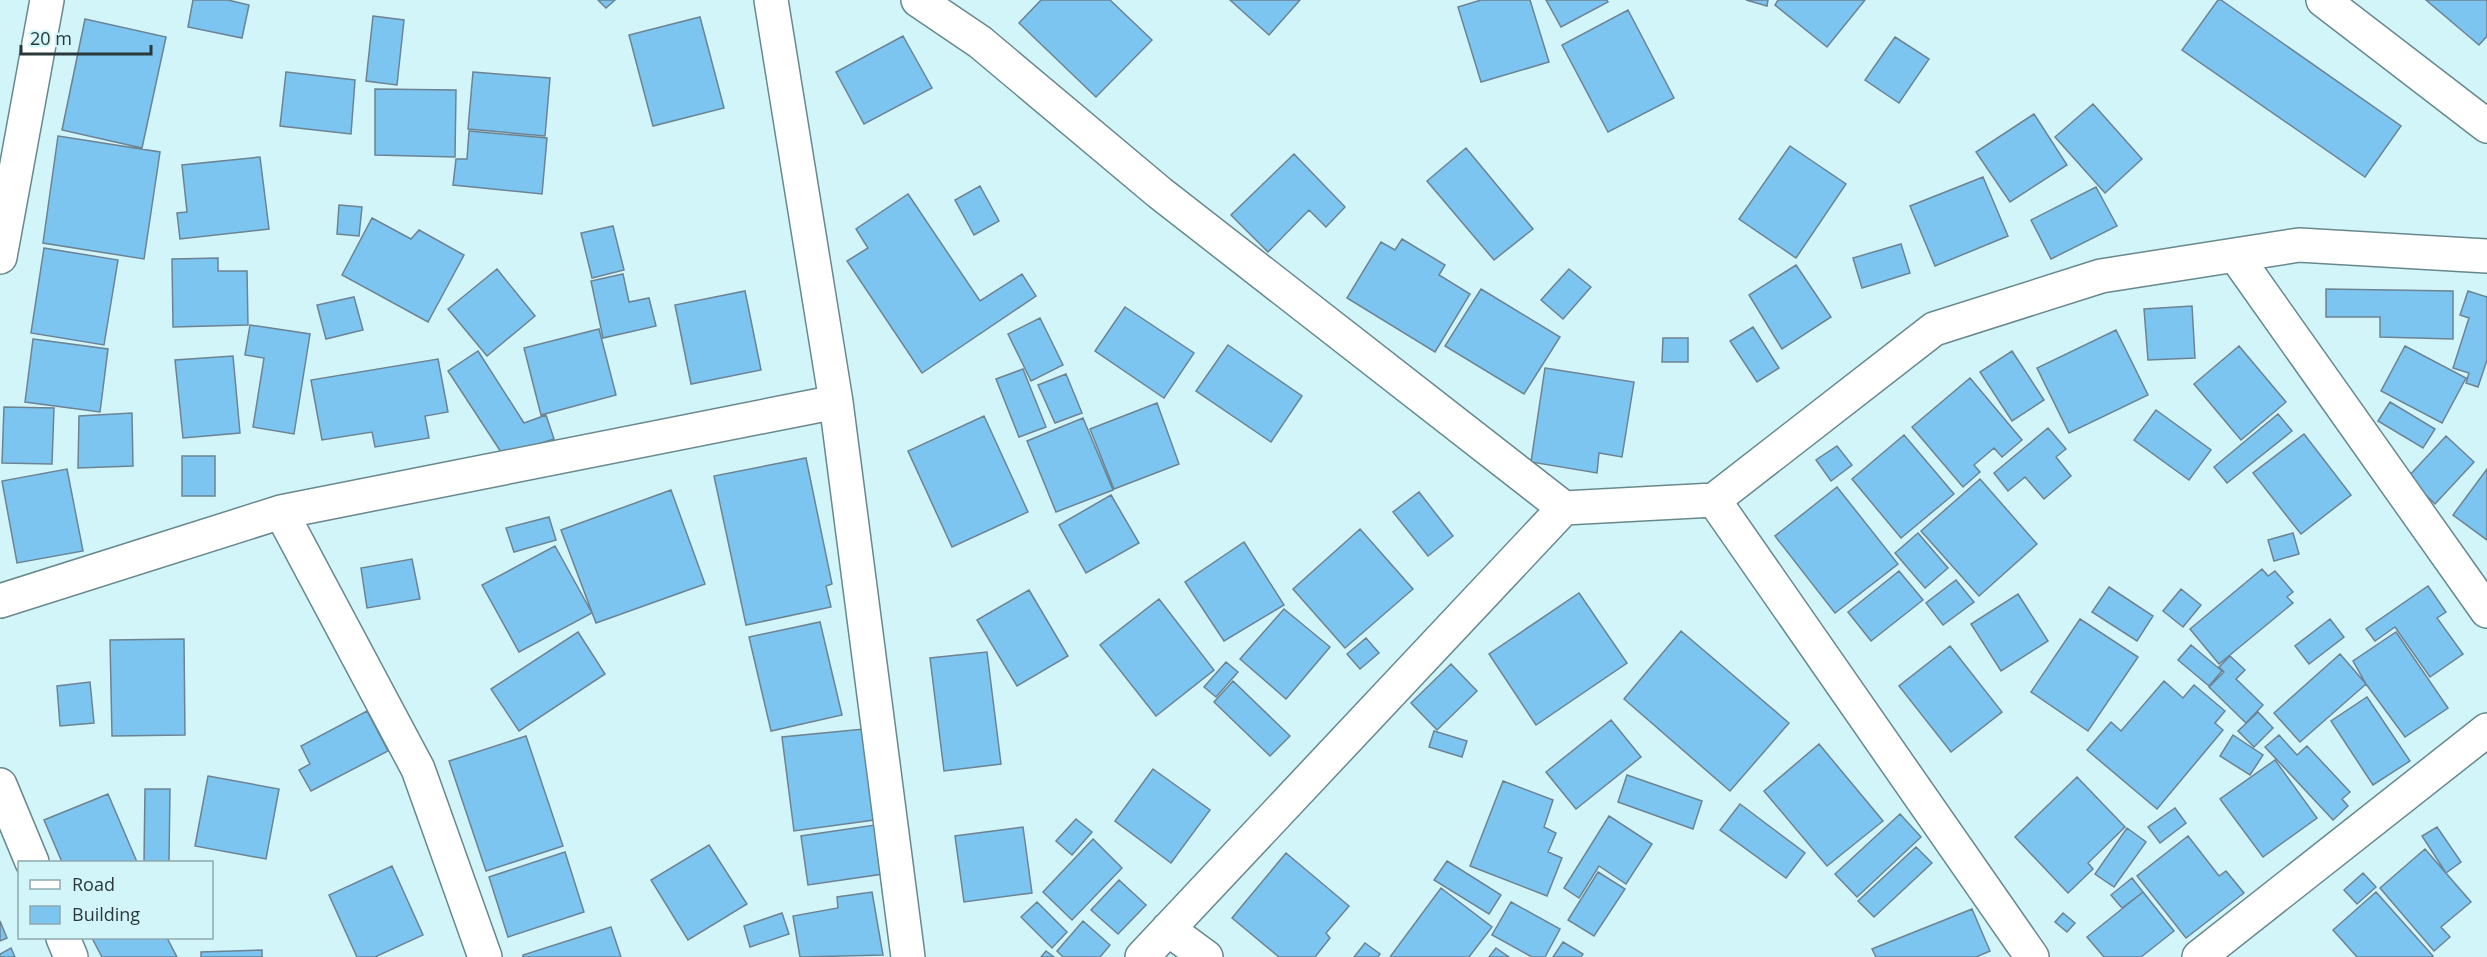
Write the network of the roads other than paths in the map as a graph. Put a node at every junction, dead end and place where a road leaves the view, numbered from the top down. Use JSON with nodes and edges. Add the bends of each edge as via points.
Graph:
{"nodes":[{"id":1,"x":47,"y":0,"type":"edge"},
{"id":2,"x":771,"y":0,"type":"edge"},
{"id":3,"x":918,"y":0,"type":"edge"},
{"id":4,"x":2323,"y":0,"type":"edge"},
{"id":5,"x":2487,"y":126,"type":"edge"},
{"id":6,"x":2235,"y":255,"type":"junction"},
{"id":7,"x":2487,"y":256,"type":"edge"},
{"id":8,"x":0,"y":257,"type":"edge"},
{"id":9,"x":836,"y":402,"type":"junction"},
{"id":10,"x":1714,"y":500,"type":"junction"},
{"id":11,"x":1564,"y":507,"type":"junction"},
{"id":12,"x":281,"y":512,"type":"junction"},
{"id":13,"x":0,"y":601,"type":"edge"},
{"id":14,"x":2487,"y":611,"type":"edge"},
{"id":15,"x":2487,"y":730,"type":"edge"},
{"id":16,"x":0,"y":785,"type":"edge"},
{"id":17,"x":32,"y":861,"type":"edge"},
{"id":18,"x":1168,"y":929,"type":"junction"},
{"id":19,"x":63,"y":939,"type":"edge"},
{"id":20,"x":71,"y":957,"type":"edge"},
{"id":21,"x":485,"y":957,"type":"edge"},
{"id":22,"x":908,"y":957,"type":"edge"},
{"id":23,"x":1142,"y":957,"type":"edge"},
{"id":24,"x":1206,"y":957,"type":"edge"},
{"id":25,"x":2032,"y":957,"type":"edge"},
{"id":26,"x":2199,"y":957,"type":"edge"}],
"edges":[{"from":1,"to":8,"type":"street"},
{"from":2,"to":9,"type":"street"},
{"from":3,"to":11,"type":"street","via":[[980,42],[1160,193]]},
{"from":4,"to":5,"type":"street"},
{"from":6,"to":7,"type":"street","via":[[2299,245]]},
{"from":6,"to":10,"type":"street","via":[[2101,276],[1934,329]]},
{"from":6,"to":14,"type":"street"},
{"from":9,"to":12,"type":"street"},
{"from":9,"to":22,"type":"street"},
{"from":10,"to":11,"type":"street"},
{"from":10,"to":25,"type":"street"},
{"from":11,"to":18,"type":"street"},
{"from":12,"to":13,"type":"street"},
{"from":12,"to":21,"type":"street","via":[[418,769]]},
{"from":15,"to":26,"type":"street"},
{"from":16,"to":17,"type":"street"},
{"from":18,"to":23,"type":"street"},
{"from":18,"to":24,"type":"street"},
{"from":19,"to":20,"type":"street"}]}
